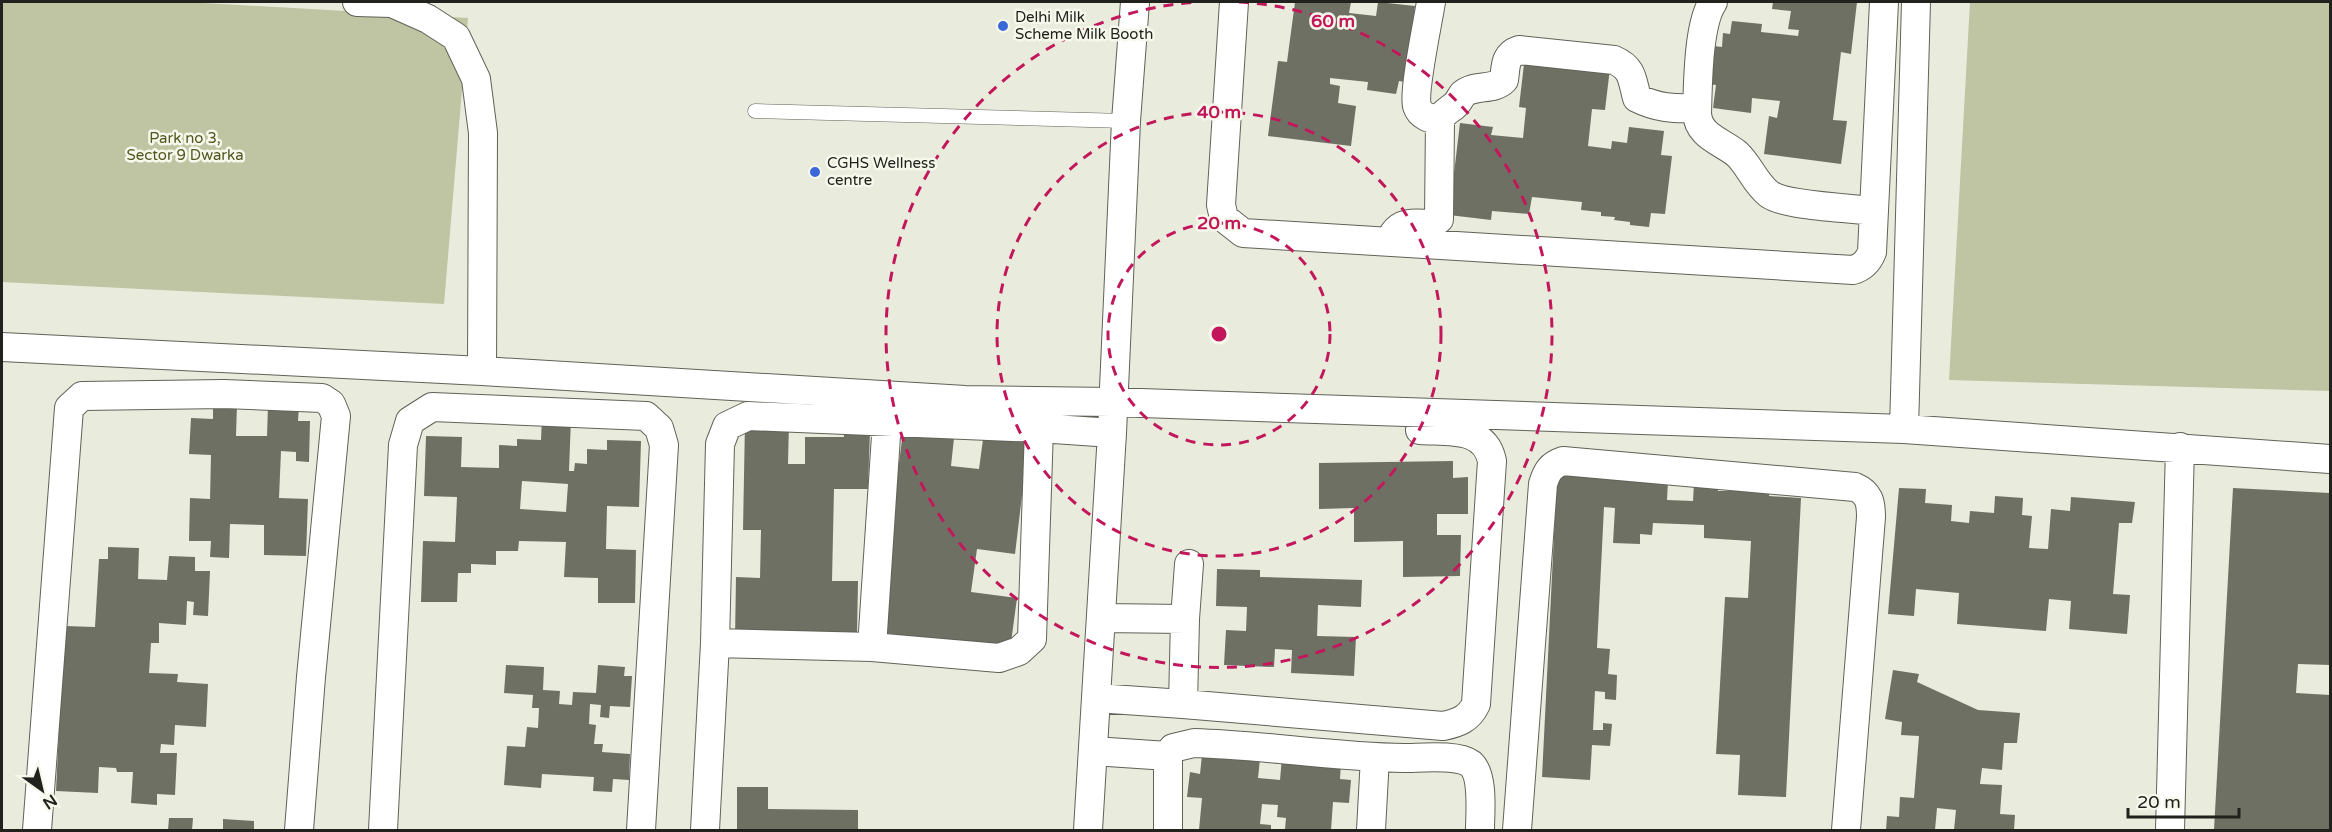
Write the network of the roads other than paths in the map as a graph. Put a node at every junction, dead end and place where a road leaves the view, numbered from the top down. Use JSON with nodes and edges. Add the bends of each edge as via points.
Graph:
{"nodes":[{"id":1,"x":357,"y":2,"type":"edge"},
{"id":2,"x":1135,"y":2,"type":"edge"},
{"id":3,"x":1234,"y":2,"type":"edge"},
{"id":4,"x":1431,"y":2,"type":"edge"},
{"id":5,"x":1713,"y":2,"type":"edge"},
{"id":6,"x":1884,"y":2,"type":"edge"},
{"id":7,"x":1916,"y":2,"type":"edge"},
{"id":8,"x":1697,"y":108,"type":"junction"},
{"id":9,"x":754,"y":111,"type":"dead end"},
{"id":10,"x":1440,"y":119,"type":"junction"},
{"id":11,"x":1126,"y":121,"type":"junction"},
{"id":12,"x":1874,"y":211,"type":"junction"},
{"id":13,"x":1394,"y":242,"type":"junction"},
{"id":14,"x":2,"y":347,"type":"edge"},
{"id":15,"x":228,"y":358,"type":"junction"},
{"id":16,"x":482,"y":371,"type":"junction"},
{"id":17,"x":224,"y":394,"type":"junction"},
{"id":18,"x":1112,"y":402,"type":"junction"},
{"id":19,"x":1488,"y":414,"type":"junction"},
{"id":20,"x":887,"y":421,"type":"junction"},
{"id":21,"x":1328,"y":424,"type":"dead end"},
{"id":22,"x":1039,"y":428,"type":"junction"},
{"id":23,"x":1904,"y":429,"type":"junction"},
{"id":24,"x":1112,"y":433,"type":"junction"},
{"id":25,"x":1485,"y":443,"type":"junction"},
{"id":26,"x":2180,"y":447,"type":"junction"},
{"id":27,"x":2331,"y":459,"type":"edge"},
{"id":28,"x":1189,"y":564,"type":"dead end"},
{"id":29,"x":1101,"y":618,"type":"junction"},
{"id":30,"x":1185,"y":620,"type":"junction"},
{"id":31,"x":715,"y":643,"type":"junction"},
{"id":32,"x":872,"y":647,"type":"junction"},
{"id":33,"x":1096,"y":698,"type":"junction"},
{"id":34,"x":1184,"y":704,"type":"junction"},
{"id":35,"x":1093,"y":751,"type":"junction"},
{"id":36,"x":1168,"y":756,"type":"junction"},
{"id":37,"x":1375,"y":757,"type":"junction"},
{"id":38,"x":37,"y":831,"type":"edge"},
{"id":39,"x":299,"y":831,"type":"edge"},
{"id":40,"x":383,"y":831,"type":"edge"},
{"id":41,"x":641,"y":831,"type":"edge"},
{"id":42,"x":705,"y":831,"type":"edge"},
{"id":43,"x":1088,"y":831,"type":"edge"},
{"id":44,"x":1168,"y":831,"type":"edge"},
{"id":45,"x":1371,"y":831,"type":"edge"},
{"id":46,"x":1480,"y":831,"type":"edge"},
{"id":47,"x":1517,"y":831,"type":"edge"},
{"id":48,"x":1846,"y":831,"type":"edge"},
{"id":49,"x":2170,"y":831,"type":"edge"}],
"edges":[{"from":1,"to":16,"type":"street","via":[[392,3],[456,37],[476,79],[483,133]]},
{"from":2,"to":11,"type":"street"},
{"from":3,"to":13,"type":"street","via":[[1221,205],[1224,218],[1243,233]]},
{"from":4,"to":10,"type":"street","via":[[1418,107],[1423,115]]},
{"from":5,"to":8,"type":"street","via":[[1707,11],[1702,37]]},
{"from":6,"to":12,"type":"street"},
{"from":7,"to":23,"type":"street"},
{"from":8,"to":10,"type":"street","via":[[1652,106],[1637,98],[1625,65],[1614,60],[1518,50],[1506,60],[1504,80],[1498,86],[1463,94]]},
{"from":8,"to":12,"type":"street","via":[[1701,129],[1738,155],[1769,194],[1786,201]]},
{"from":9,"to":11,"type":"lane"},
{"from":10,"to":13,"type":"street","via":[[1438,219],[1432,224],[1398,227]]},
{"from":11,"to":18,"type":"street"},
{"from":12,"to":13,"type":"street","via":[[1872,252],[1862,267],[1853,270]]},
{"from":14,"to":15,"type":"street"},
{"from":15,"to":16,"type":"street"},
{"from":15,"to":17,"type":"street"},
{"from":16,"to":18,"type":"street","via":[[965,400]]},
{"from":17,"to":38,"type":"street","via":[[82,396],[69,408]]},
{"from":17,"to":39,"type":"street","via":[[322,398],[331,404],[336,416]]},
{"from":18,"to":19,"type":"street"},
{"from":18,"to":24,"type":"street"},
{"from":19,"to":23,"type":"street"},
{"from":19,"to":25,"type":"street"},
{"from":20,"to":22,"type":"street"},
{"from":20,"to":31,"type":"street","via":[[748,416],[727,426],[720,444]]},
{"from":20,"to":32,"type":"street"},
{"from":21,"to":25,"type":"street","via":[[1469,434]]},
{"from":22,"to":24,"type":"street"},
{"from":22,"to":32,"type":"street","via":[[1032,639],[1020,651],[999,658]]},
{"from":23,"to":26,"type":"street"},
{"from":24,"to":29,"type":"street"},
{"from":25,"to":34,"type":"street","via":[[1492,461],[1476,704],[1464,720],[1443,726]]},
{"from":26,"to":27,"type":"street"},
{"from":26,"to":49,"type":"street"},
{"from":28,"to":30,"type":"street"},
{"from":29,"to":30,"type":"street"},
{"from":29,"to":33,"type":"street"},
{"from":30,"to":34,"type":"street"},
{"from":31,"to":32,"type":"street"},
{"from":31,"to":42,"type":"street"},
{"from":33,"to":34,"type":"street"},
{"from":33,"to":35,"type":"street"},
{"from":35,"to":36,"type":"street"},
{"from":35,"to":43,"type":"street"},
{"from":36,"to":37,"type":"street","via":[[1173,748],[1194,743]]},
{"from":36,"to":44,"type":"street"},
{"from":37,"to":45,"type":"street"},
{"from":37,"to":46,"type":"street","via":[[1453,758],[1470,763],[1480,786]]},
{"from":40,"to":41,"type":"street","via":[[403,445],[410,421],[432,407],[646,416],[659,428],[664,445]]},
{"from":47,"to":48,"type":"street","via":[[1543,484],[1547,472],[1563,461],[1864,491],[1871,504],[1871,517]]}]}
